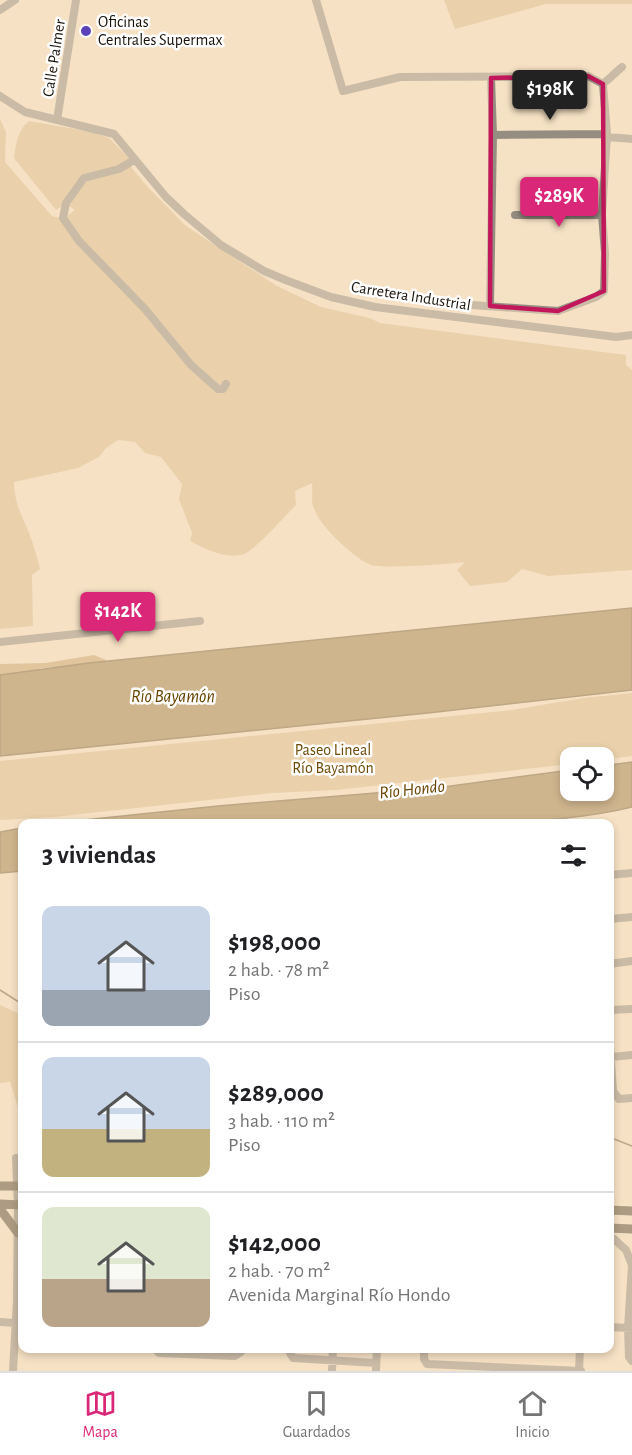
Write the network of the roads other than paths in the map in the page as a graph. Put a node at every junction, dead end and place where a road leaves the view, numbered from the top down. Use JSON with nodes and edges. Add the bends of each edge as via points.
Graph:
{"nodes":[{"id":1,"x":15,"y":0,"type":"edge"},
{"id":2,"x":76,"y":0,"type":"edge"},
{"id":3,"x":316,"y":0,"type":"edge"},
{"id":4,"x":0,"y":10,"type":"edge"},
{"id":5,"x":622,"y":67,"type":"dead end"},
{"id":6,"x":491,"y":78,"type":"junction"},
{"id":7,"x":603,"y":84,"type":"junction"},
{"id":8,"x":0,"y":96,"type":"edge"},
{"id":9,"x":57,"y":120,"type":"junction"},
{"id":10,"x":493,"y":135,"type":"junction"},
{"id":11,"x":607,"y":135,"type":"junction"},
{"id":12,"x":632,"y":139,"type":"edge"},
{"id":13,"x":134,"y":160,"type":"junction"},
{"id":14,"x":515,"y":215,"type":"dead end"},
{"id":15,"x":602,"y":215,"type":"junction"},
{"id":16,"x":472,"y":305,"type":"dead end"},
{"id":17,"x":490,"y":306,"type":"junction"},
{"id":18,"x":632,"y":335,"type":"edge"},
{"id":19,"x":226,"y":384,"type":"dead end"},
{"id":20,"x":200,"y":621,"type":"dead end"},
{"id":21,"x":0,"y":642,"type":"edge"},
{"id":22,"x":632,"y":873,"type":"edge"},
{"id":23,"x":614,"y":875,"type":"edge"},
{"id":24,"x":632,"y":917,"type":"edge"},
{"id":25,"x":614,"y":919,"type":"edge"},
{"id":26,"x":632,"y":962,"type":"edge"},
{"id":27,"x":614,"y":964,"type":"edge"},
{"id":28,"x":632,"y":1009,"type":"edge"},
{"id":29,"x":614,"y":1010,"type":"edge"},
{"id":30,"x":632,"y":1055,"type":"edge"},
{"id":31,"x":614,"y":1057,"type":"edge"},
{"id":32,"x":614,"y":1093,"type":"edge"},
{"id":33,"x":632,"y":1098,"type":"edge"},
{"id":34,"x":0,"y":1186,"type":"edge"},
{"id":35,"x":18,"y":1186,"type":"edge"},
{"id":36,"x":0,"y":1204,"type":"edge"},
{"id":37,"x":18,"y":1205,"type":"edge"},
{"id":38,"x":0,"y":1209,"type":"edge"},
{"id":39,"x":614,"y":1228,"type":"edge"},
{"id":40,"x":632,"y":1229,"type":"edge"},
{"id":41,"x":18,"y":1233,"type":"edge"},
{"id":42,"x":614,"y":1239,"type":"edge"},
{"id":43,"x":18,"y":1310,"type":"edge"},
{"id":44,"x":0,"y":1322,"type":"edge"},
{"id":45,"x":15,"y":1323,"type":"junction"},
{"id":46,"x":614,"y":1327,"type":"edge"},
{"id":47,"x":630,"y":1328,"type":"edge"},
{"id":48,"x":206,"y":1353,"type":"edge"},
{"id":49,"x":240,"y":1353,"type":"edge"},
{"id":50,"x":290,"y":1353,"type":"edge"},
{"id":51,"x":333,"y":1353,"type":"edge"},
{"id":52,"x":424,"y":1353,"type":"edge"},
{"id":53,"x":580,"y":1353,"type":"edge"},
{"id":54,"x":333,"y":1360,"type":"junction"},
{"id":55,"x":632,"y":1361,"type":"edge"},
{"id":56,"x":376,"y":1367,"type":"edge"},
{"id":57,"x":13,"y":1371,"type":"edge"},
{"id":58,"x":332,"y":1371,"type":"edge"},
{"id":59,"x":580,"y":1371,"type":"edge"}],
"edges":[{"from":1,"to":4,"type":"street"},
{"from":2,"to":9,"type":"street","name":"Calle Palmer"},
{"from":3,"to":6,"type":"street","via":[[343,91],[400,77]]},
{"from":5,"to":7,"type":"street"},
{"from":6,"to":7,"type":"street","via":[[588,76]]},
{"from":6,"to":10,"type":"street"},
{"from":7,"to":11,"type":"street"},
{"from":8,"to":9,"type":"street","name":"Carretera Industrial","via":[[25,112]]},
{"from":9,"to":13,"type":"street","name":"Carretera Industrial","via":[[114,134]]},
{"from":10,"to":11,"type":"street"},
{"from":10,"to":17,"type":"street"},
{"from":11,"to":12,"type":"street"},
{"from":11,"to":15,"type":"street"},
{"from":13,"to":18,"type":"street","name":"Carretera Industrial","via":[[166,197],[221,245],[264,271],[331,297],[375,307],[616,337]]},
{"from":13,"to":19,"type":"street","via":[[84,178],[66,203],[63,218],[191,365],[218,389]]},
{"from":14,"to":15,"type":"street"},
{"from":15,"to":17,"type":"street","via":[[604,291],[558,311]]},
{"from":16,"to":17,"type":"street"},
{"from":20,"to":21,"type":"street"},
{"from":22,"to":23,"type":"street"},
{"from":24,"to":25,"type":"street"},
{"from":26,"to":27,"type":"street"},
{"from":28,"to":29,"type":"street"},
{"from":30,"to":31,"type":"street"},
{"from":32,"to":33,"type":"street","via":[[619,1099]]},
{"from":34,"to":35,"type":"main road"},
{"from":36,"to":37,"type":"main road"},
{"from":38,"to":41,"type":"main road"},
{"from":39,"to":40,"type":"main road"},
{"from":42,"to":47,"type":"street","via":[[626,1250],[632,1265]]},
{"from":43,"to":45,"type":"street"},
{"from":44,"to":45,"type":"street"},
{"from":45,"to":57,"type":"street"},
{"from":46,"to":47,"type":"street"},
{"from":47,"to":55,"type":"street"},
{"from":48,"to":49,"type":"street"},
{"from":50,"to":54,"type":"street","via":[[293,1358]]},
{"from":51,"to":54,"type":"street"},
{"from":52,"to":59,"type":"street","via":[[427,1364]]},
{"from":53,"to":59,"type":"street"},
{"from":54,"to":56,"type":"street"},
{"from":54,"to":58,"type":"street"}]}
